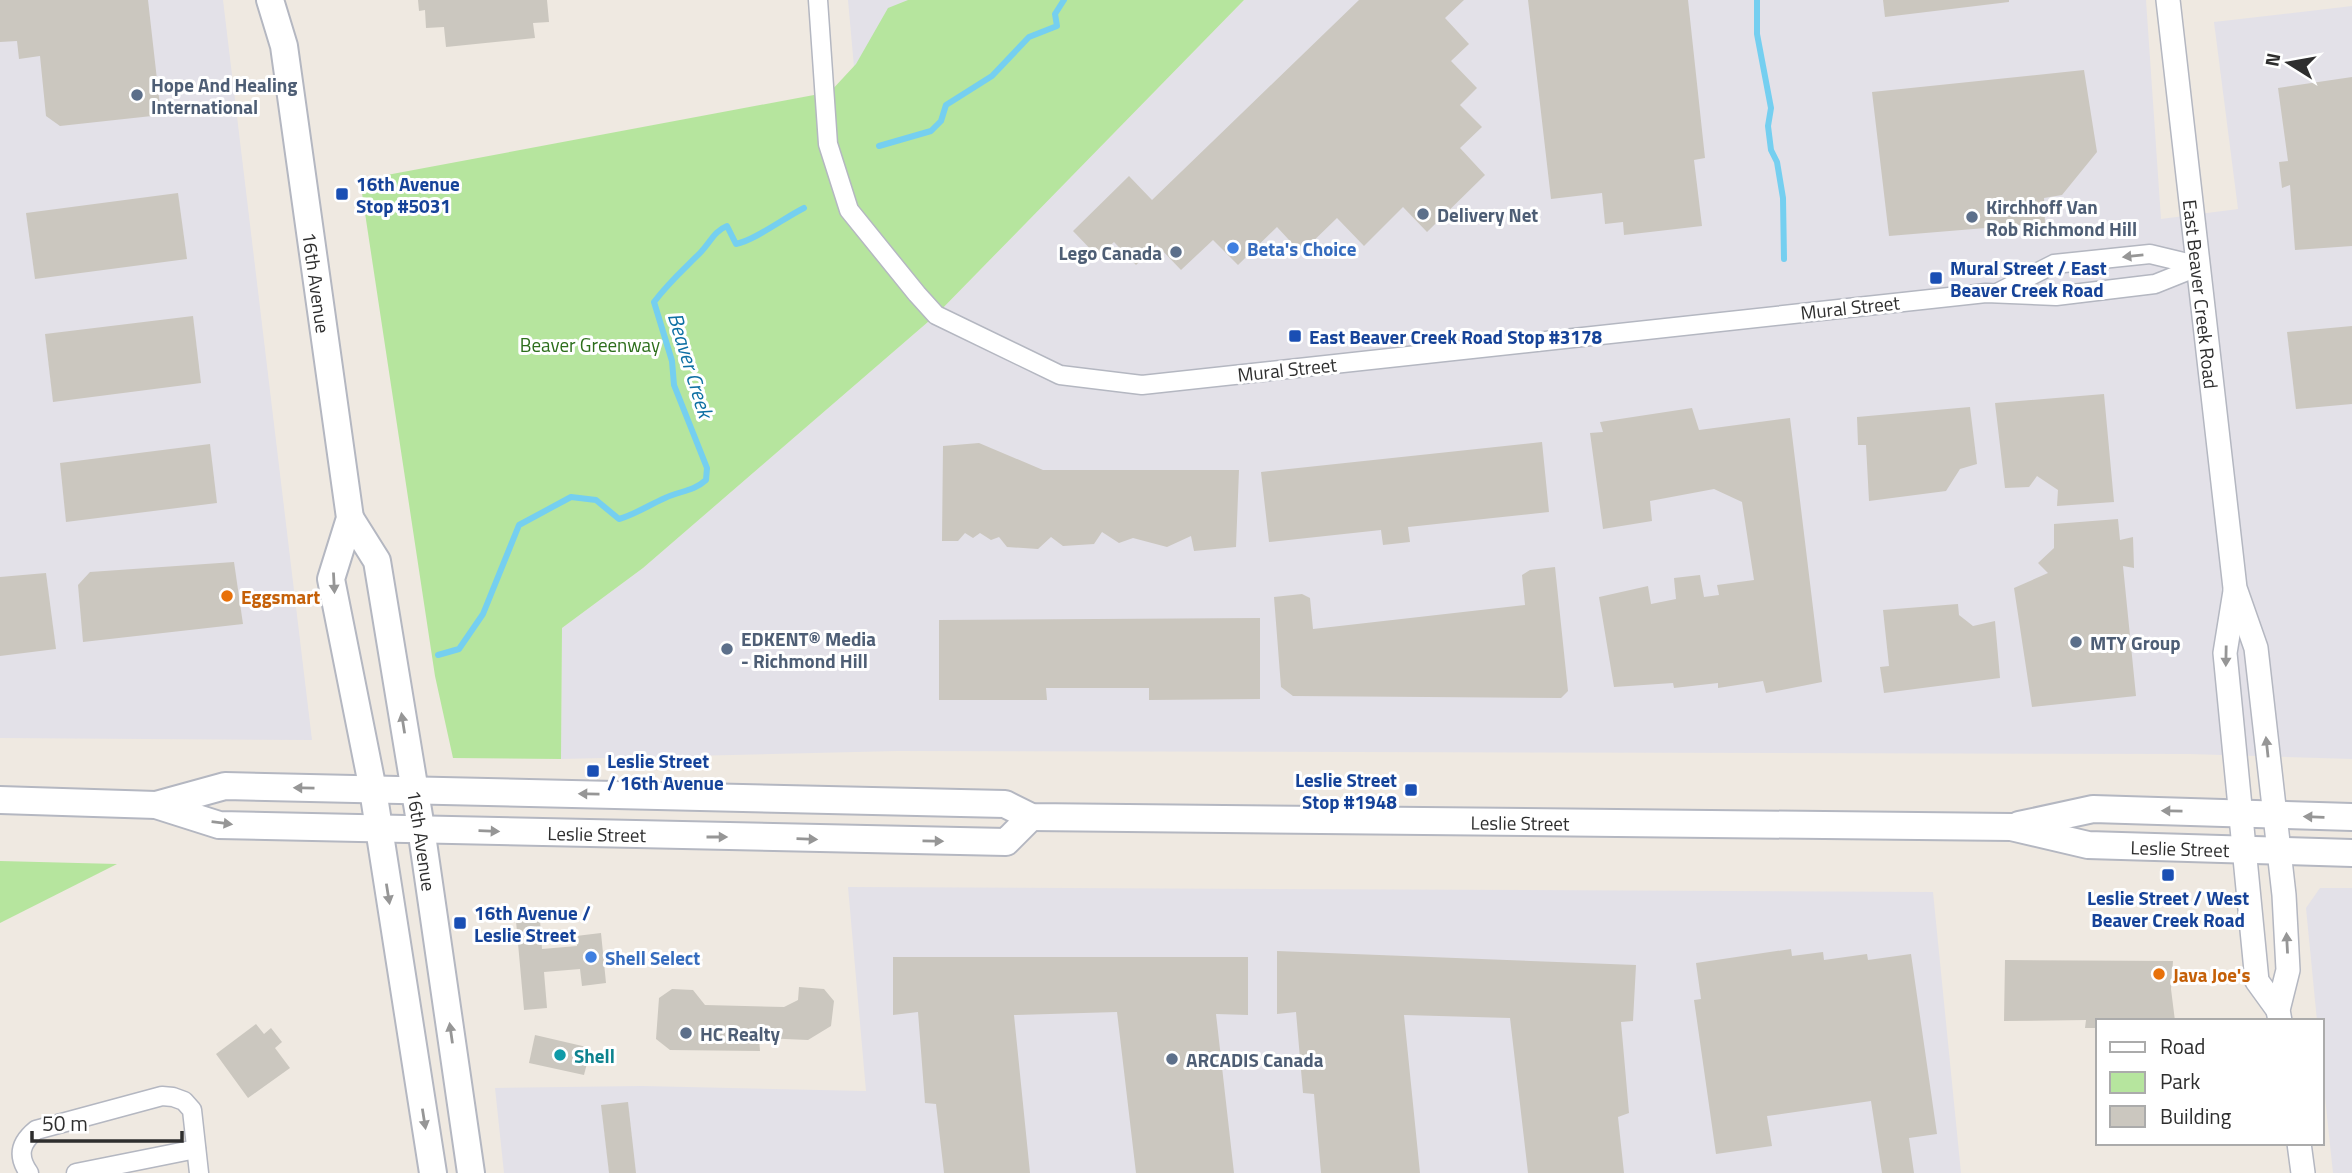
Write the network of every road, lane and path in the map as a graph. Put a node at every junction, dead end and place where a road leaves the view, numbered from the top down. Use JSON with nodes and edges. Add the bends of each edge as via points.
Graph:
{"nodes":[{"id":1,"x":270,"y":0,"type":"edge"},
{"id":2,"x":287,"y":0,"type":"edge"},
{"id":3,"x":818,"y":0,"type":"edge"},
{"id":4,"x":2168,"y":0,"type":"edge"},
{"id":5,"x":284,"y":46,"type":"junction"},
{"id":6,"x":2200,"y":266,"type":"junction"},
{"id":7,"x":1998,"y":292,"type":"junction"},
{"id":8,"x":350,"y":518,"type":"junction"},
{"id":9,"x":2235,"y":588,"type":"junction"},
{"id":10,"x":373,"y":790,"type":"junction"},
{"id":11,"x":414,"y":790,"type":"junction"},
{"id":12,"x":0,"y":800,"type":"edge"},
{"id":13,"x":156,"y":805,"type":"junction"},
{"id":14,"x":2240,"y":813,"type":"junction"},
{"id":15,"x":2275,"y":815,"type":"junction"},
{"id":16,"x":1031,"y":817,"type":"junction"},
{"id":17,"x":2352,"y":817,"type":"edge"},
{"id":18,"x":378,"y":827,"type":"junction"},
{"id":19,"x":2011,"y":827,"type":"junction"},
{"id":20,"x":421,"y":828,"type":"junction"},
{"id":21,"x":2244,"y":851,"type":"junction"},
{"id":22,"x":2279,"y":853,"type":"junction"},
{"id":23,"x":2352,"y":853,"type":"edge"},
{"id":24,"x":2279,"y":1015,"type":"edge"},
{"id":25,"x":2299,"y":1145,"type":"edge"},
{"id":26,"x":196,"y":1149,"type":"junction"},
{"id":27,"x":29,"y":1173,"type":"edge"},
{"id":28,"x":76,"y":1173,"type":"edge"},
{"id":29,"x":199,"y":1173,"type":"edge"},
{"id":30,"x":433,"y":1173,"type":"edge"},
{"id":31,"x":471,"y":1173,"type":"edge"},
{"id":32,"x":2303,"y":1173,"type":"edge"}],
"edges":[{"from":1,"to":5,"type":"main road","name":"16th Avenue"},
{"from":2,"to":5,"type":"main road","name":"16th Avenue"},
{"from":3,"to":7,"type":"street","name":"Mural Street","via":[[828,145],[849,210],[936,315],[1060,375],[1142,385]]},
{"from":4,"to":6,"type":"street","name":"East Beaver Creek Road"},
{"from":5,"to":8,"type":"main road","name":"16th Avenue"},
{"from":6,"to":7,"type":"street","name":"Mural Street","via":[[2155,285],[2056,296]]},
{"from":6,"to":7,"type":"street","name":"Mural Street","one_way":true,"via":[[2150,254],[2054,264]]},
{"from":6,"to":9,"type":"street","name":"East Beaver Creek Road"},
{"from":8,"to":10,"type":"main road","name":"16th Avenue","one_way":true,"via":[[331,579]]},
{"from":11,"to":8,"type":"main road","name":"16th Avenue","one_way":true,"via":[[377,561]]},
{"from":9,"to":14,"type":"street","name":"East Beaver Creek Road","one_way":true,"via":[[2225,653]]},
{"from":15,"to":9,"type":"street","name":"East Beaver Creek Road","one_way":true,"via":[[2256,648]]},
{"from":10,"to":11,"type":"main road","name":"Leslie Street"},
{"from":10,"to":13,"type":"main road","name":"Leslie Street","one_way":true,"via":[[225,786]]},
{"from":10,"to":18,"type":"main road","name":"16th Avenue"},
{"from":16,"to":11,"type":"main road","name":"Leslie Street","one_way":true,"via":[[1005,804]]},
{"from":11,"to":20,"type":"main road","name":"16th Avenue"},
{"from":12,"to":13,"type":"main road","name":"Leslie Street"},
{"from":13,"to":18,"type":"main road","name":"Leslie Street","one_way":true,"via":[[219,825]]},
{"from":14,"to":15,"type":"main road","name":"Leslie Street"},
{"from":14,"to":19,"type":"main road","name":"Leslie Street","one_way":true,"via":[[2093,810]]},
{"from":14,"to":21,"type":"street","name":"East Beaver Creek Road"},
{"from":17,"to":15,"type":"main road","name":"Leslie Street","one_way":true},
{"from":15,"to":22,"type":"street","name":"East Beaver Creek Road"},
{"from":16,"to":19,"type":"main road","name":"Leslie Street"},
{"from":20,"to":16,"type":"main road","name":"Leslie Street","one_way":true,"via":[[1006,842]]},
{"from":18,"to":20,"type":"main road","name":"Leslie Street"},
{"from":18,"to":30,"type":"main road","name":"16th Avenue","one_way":true},
{"from":19,"to":21,"type":"main road","name":"Leslie Street","via":[[2088,845]]},
{"from":31,"to":20,"type":"main road","name":"16th Avenue","one_way":true},
{"from":21,"to":22,"type":"main road","name":"Leslie Street"},
{"from":21,"to":24,"type":"street","name":"East Beaver Creek Road","via":[[2257,981]]},
{"from":22,"to":23,"type":"main road","name":"Leslie Street"},
{"from":24,"to":22,"type":"street","name":"East Beaver Creek Road","one_way":true,"via":[[2288,970]]},
{"from":25,"to":32,"type":"street"},
{"from":26,"to":27,"type":"street","via":[[192,1110],[184,1101],[162,1096],[36,1130],[21,1149]]},
{"from":26,"to":28,"type":"street"},
{"from":26,"to":29,"type":"street"}]}
